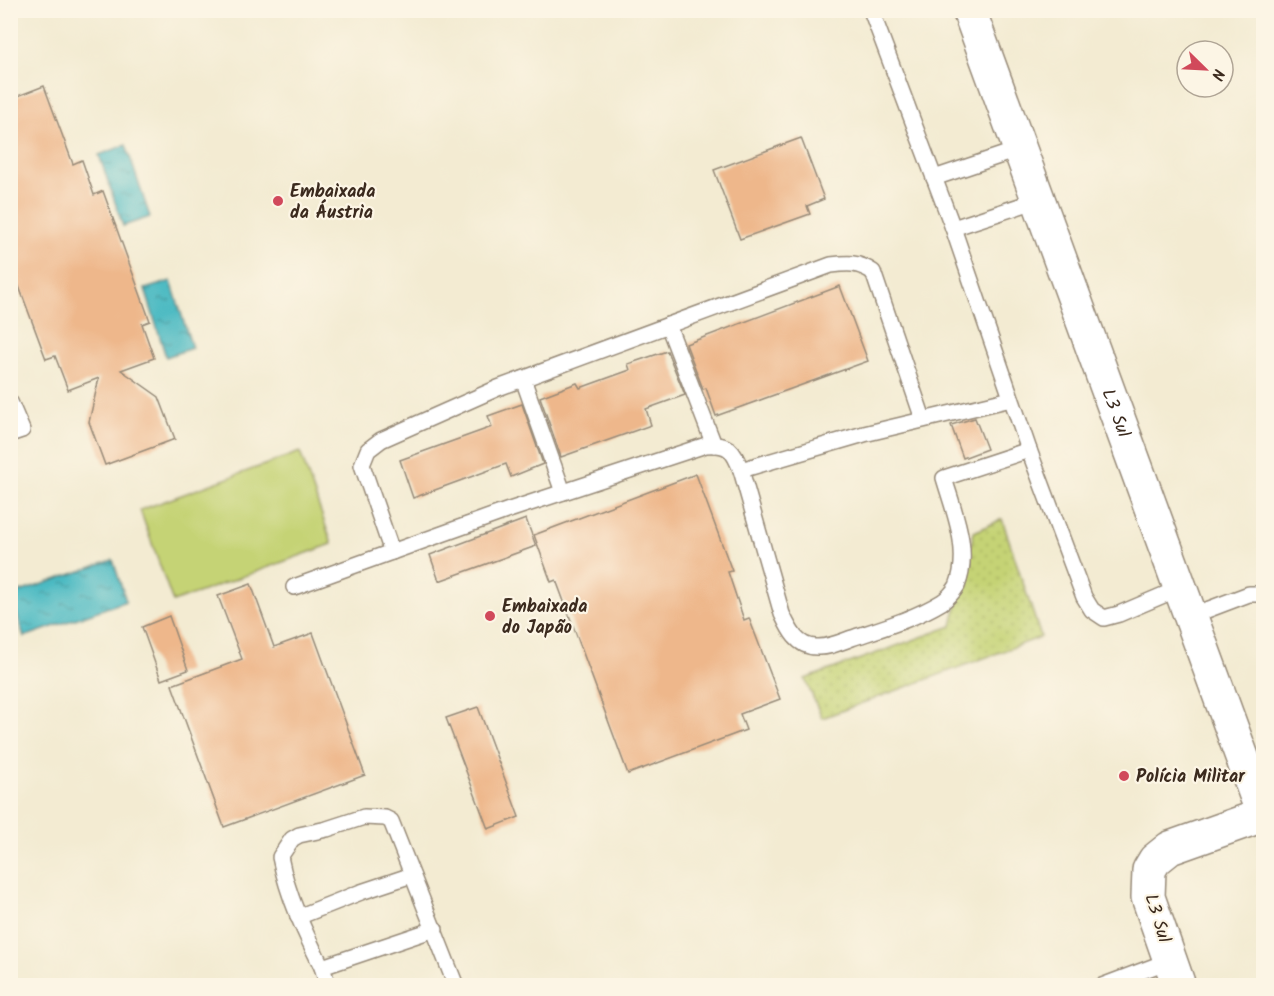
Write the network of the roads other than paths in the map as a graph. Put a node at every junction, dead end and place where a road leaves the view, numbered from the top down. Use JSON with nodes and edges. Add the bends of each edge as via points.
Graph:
{"nodes":[{"id":1,"x":871,"y":10,"type":"edge"},
{"id":2,"x":969,"y":10,"type":"edge"},
{"id":3,"x":1020,"y":148,"type":"junction"},
{"id":4,"x":934,"y":178,"type":"junction"},
{"id":5,"x":1038,"y":200,"type":"junction"},
{"id":6,"x":952,"y":228,"type":"junction"},
{"id":7,"x":668,"y":325,"type":"junction"},
{"id":8,"x":524,"y":379,"type":"junction"},
{"id":9,"x":1011,"y":399,"type":"junction"},
{"id":10,"x":10,"y":402,"type":"edge"},
{"id":11,"x":923,"y":419,"type":"junction"},
{"id":12,"x":10,"y":434,"type":"edge"},
{"id":13,"x":714,"y":444,"type":"junction"},
{"id":14,"x":1029,"y":450,"type":"junction"},
{"id":15,"x":741,"y":470,"type":"junction"},
{"id":16,"x":563,"y":492,"type":"junction"},
{"id":17,"x":392,"y":552,"type":"junction"},
{"id":18,"x":294,"y":587,"type":"dead end"},
{"id":19,"x":1263,"y":594,"type":"edge"},
{"id":20,"x":1186,"y":602,"type":"junction"},
{"id":21,"x":1263,"y":816,"type":"edge"},
{"id":22,"x":412,"y":875,"type":"junction"},
{"id":23,"x":298,"y":917,"type":"junction"},
{"id":24,"x":435,"y":929,"type":"junction"},
{"id":25,"x":322,"y":967,"type":"junction"},
{"id":26,"x":1175,"y":973,"type":"edge"},
{"id":27,"x":328,"y":986,"type":"edge"},
{"id":28,"x":456,"y":986,"type":"edge"},
{"id":29,"x":1102,"y":986,"type":"edge"}],
"edges":[{"from":1,"to":4,"type":"lane"},
{"from":2,"to":3,"type":"street","name":"L3 Sul"},
{"from":3,"to":4,"type":"lane"},
{"from":3,"to":5,"type":"street","name":"L3 Sul"},
{"from":4,"to":6,"type":"lane"},
{"from":5,"to":6,"type":"lane"},
{"from":5,"to":20,"type":"street","name":"L3 Sul"},
{"from":6,"to":9,"type":"lane"},
{"from":7,"to":8,"type":"lane"},
{"from":7,"to":11,"type":"lane","via":[[831,265],[862,265],[873,272]]},
{"from":7,"to":13,"type":"lane"},
{"from":8,"to":16,"type":"lane"},
{"from":8,"to":17,"type":"lane","via":[[381,440],[368,450],[362,465]]},
{"from":9,"to":11,"type":"lane"},
{"from":9,"to":14,"type":"lane"},
{"from":10,"to":12,"type":"lane","via":[[22,430]]},
{"from":11,"to":15,"type":"lane"},
{"from":13,"to":15,"type":"lane","via":[[730,449]]},
{"from":13,"to":16,"type":"lane"},
{"from":14,"to":15,"type":"lane","via":[[944,478],[962,554],[956,587],[944,601],[905,621],[815,648],[790,633],[782,614]]},
{"from":14,"to":20,"type":"lane","via":[[1092,610],[1104,618]]},
{"from":16,"to":17,"type":"lane"},
{"from":17,"to":18,"type":"lane"},
{"from":19,"to":20,"type":"lane"},
{"from":20,"to":21,"type":"street","name":"L3 Sul"},
{"from":21,"to":26,"type":"street","name":"L3 Sul","via":[[1170,848],[1149,870],[1148,897]]},
{"from":22,"to":23,"type":"lane"},
{"from":22,"to":23,"type":"lane","via":[[391,821],[385,818],[364,817],[299,835],[280,857]]},
{"from":22,"to":24,"type":"lane"},
{"from":23,"to":25,"type":"lane"},
{"from":24,"to":25,"type":"lane"},
{"from":24,"to":28,"type":"lane"},
{"from":25,"to":27,"type":"lane"},
{"from":26,"to":29,"type":"lane"}]}
